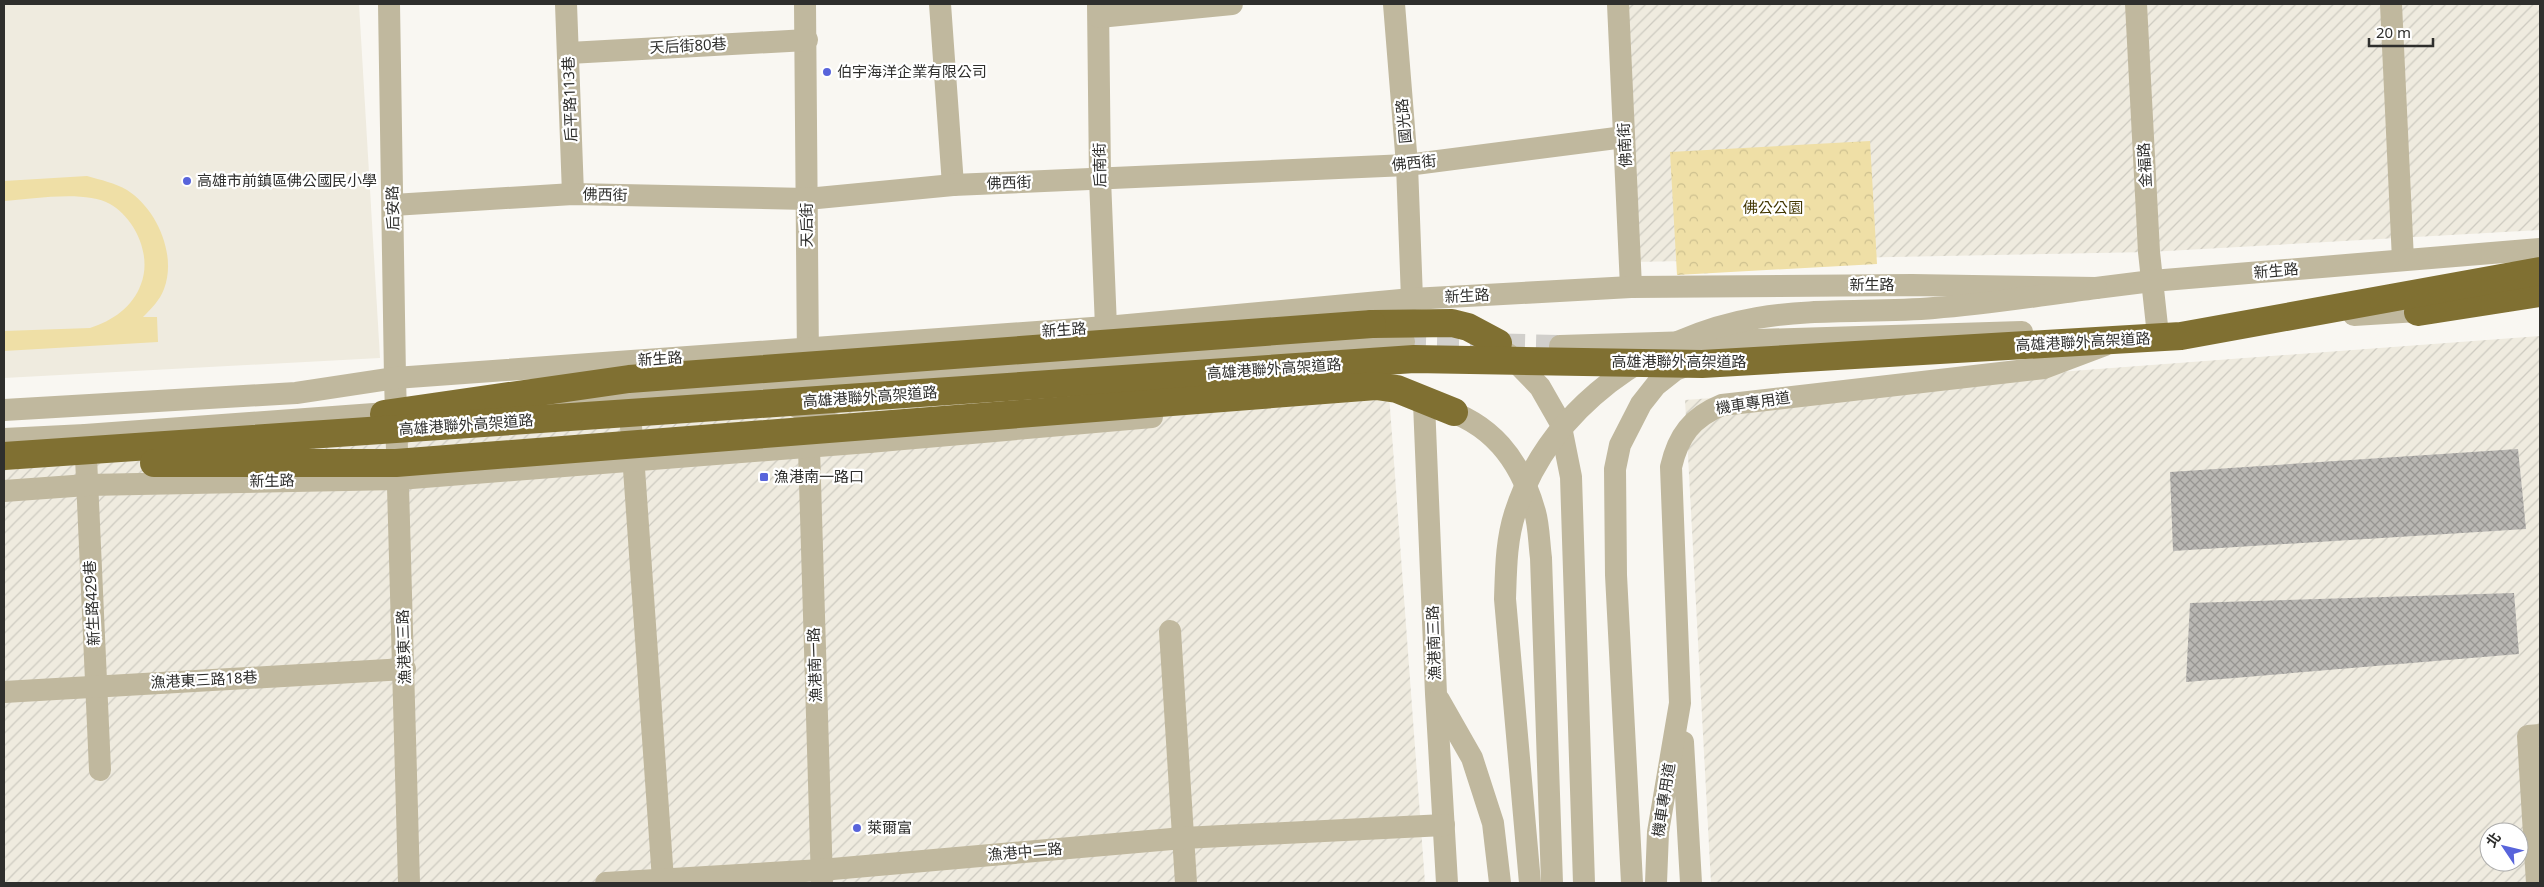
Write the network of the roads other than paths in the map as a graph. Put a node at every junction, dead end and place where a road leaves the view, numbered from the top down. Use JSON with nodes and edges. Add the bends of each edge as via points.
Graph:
{"nodes":[{"id":1,"x":389,"y":4,"type":"edge"},
{"id":2,"x":566,"y":4,"type":"edge"},
{"id":3,"x":805,"y":4,"type":"edge"},
{"id":4,"x":940,"y":4,"type":"edge"},
{"id":5,"x":1232,"y":4,"type":"edge"},
{"id":6,"x":1394,"y":4,"type":"edge"},
{"id":7,"x":1618,"y":4,"type":"edge"},
{"id":8,"x":2136,"y":4,"type":"edge"},
{"id":9,"x":2391,"y":4,"type":"edge"},
{"id":10,"x":1099,"y":10,"type":"edge"},
{"id":11,"x":807,"y":40,"type":"junction"},
{"id":12,"x":569,"y":53,"type":"junction"},
{"id":13,"x":1624,"y":137,"type":"junction"},
{"id":14,"x":1407,"y":165,"type":"junction"},
{"id":15,"x":1100,"y":179,"type":"junction"},
{"id":16,"x":953,"y":184,"type":"junction"},
{"id":17,"x":573,"y":194,"type":"junction"},
{"id":18,"x":807,"y":200,"type":"junction"},
{"id":19,"x":393,"y":205,"type":"junction"},
{"id":20,"x":2540,"y":249,"type":"edge"},
{"id":21,"x":2403,"y":260,"type":"junction"},
{"id":22,"x":2540,"y":271,"type":"edge"},
{"id":23,"x":2152,"y":281,"type":"junction"},
{"id":24,"x":1631,"y":287,"type":"junction"},
{"id":25,"x":2096,"y":288,"type":"junction"},
{"id":26,"x":2540,"y":293,"type":"edge"},
{"id":27,"x":1412,"y":299,"type":"junction"},
{"id":28,"x":2540,"y":304,"type":"edge"},
{"id":29,"x":2158,"y":326,"type":"junction"},
{"id":30,"x":1106,"y":327,"type":"junction"},
{"id":31,"x":1976,"y":334,"type":"junction"},
{"id":32,"x":1404,"y":342,"type":"tunnel mouth"},
{"id":33,"x":1498,"y":343,"type":"junction"},
{"id":34,"x":1560,"y":346,"type":"tunnel mouth"},
{"id":35,"x":807,"y":348,"type":"junction"},
{"id":36,"x":395,"y":378,"type":"junction"},
{"id":37,"x":808,"y":381,"type":"junction"},
{"id":38,"x":764,"y":390,"type":"junction"},
{"id":39,"x":629,"y":398,"type":"junction"},
{"id":40,"x":4,"y":400,"type":"edge"},
{"id":41,"x":1424,"y":403,"type":"junction"},
{"id":42,"x":4,"y":410,"type":"edge"},
{"id":43,"x":397,"y":412,"type":"junction"},
{"id":44,"x":808,"y":412,"type":"junction"},
{"id":45,"x":1454,"y":412,"type":"junction"},
{"id":46,"x":85,"y":436,"type":"junction"},
{"id":47,"x":4,"y":439,"type":"edge"},
{"id":48,"x":869,"y":442,"type":"junction"},
{"id":49,"x":809,"y":446,"type":"junction"},
{"id":50,"x":147,"y":455,"type":"junction"},
{"id":51,"x":4,"y":456,"type":"edge"},
{"id":52,"x":632,"y":461,"type":"junction"},
{"id":53,"x":4,"y":473,"type":"edge"},
{"id":54,"x":399,"y":479,"type":"junction"},
{"id":55,"x":87,"y":485,"type":"junction"},
{"id":56,"x":4,"y":491,"type":"edge"},
{"id":57,"x":1170,"y":631,"type":"dead end"},
{"id":58,"x":405,"y":669,"type":"junction"},
{"id":59,"x":96,"y":686,"type":"junction"},
{"id":60,"x":4,"y":692,"type":"edge"},
{"id":61,"x":1436,"y":694,"type":"junction"},
{"id":62,"x":1680,"y":703,"type":"junction"},
{"id":63,"x":2540,"y":735,"type":"edge"},
{"id":64,"x":100,"y":770,"type":"dead end"},
{"id":65,"x":1444,"y":824,"type":"junction"},
{"id":66,"x":1183,"y":838,"type":"junction"},
{"id":67,"x":821,"y":877,"type":"edge"},
{"id":68,"x":663,"y":880,"type":"junction"},
{"id":69,"x":409,"y":883,"type":"edge"},
{"id":70,"x":606,"y":883,"type":"edge"},
{"id":71,"x":1186,"y":883,"type":"edge"},
{"id":72,"x":1447,"y":883,"type":"edge"},
{"id":73,"x":1500,"y":883,"type":"edge"},
{"id":74,"x":1530,"y":883,"type":"edge"},
{"id":75,"x":1552,"y":883,"type":"edge"},
{"id":76,"x":1584,"y":883,"type":"edge"},
{"id":77,"x":1632,"y":883,"type":"edge"},
{"id":78,"x":1656,"y":883,"type":"edge"},
{"id":79,"x":1691,"y":883,"type":"edge"},
{"id":80,"x":2537,"y":883,"type":"edge"}],
"edges":[{"from":1,"to":19,"type":"street","name":"后安路"},
{"from":2,"to":12,"type":"street","name":"后平路113巷"},
{"from":3,"to":11,"type":"street","name":"天后街"},
{"from":4,"to":16,"type":"street"},
{"from":5,"to":10,"type":"street"},
{"from":6,"to":14,"type":"street","name":"國光路"},
{"from":7,"to":13,"type":"street","name":"佛南街"},
{"from":8,"to":23,"type":"street","name":"金福路"},
{"from":9,"to":21,"type":"street"},
{"from":10,"to":15,"type":"street","name":"后南街"},
{"from":11,"to":12,"type":"street","name":"天后街80巷"},
{"from":11,"to":18,"type":"street","name":"天后街"},
{"from":12,"to":17,"type":"street","name":"后平路113巷"},
{"from":13,"to":14,"type":"street","name":"佛西街"},
{"from":13,"to":24,"type":"street","name":"佛南街"},
{"from":14,"to":15,"type":"street","name":"佛西街"},
{"from":14,"to":27,"type":"street","name":"國光路"},
{"from":15,"to":16,"type":"street","name":"佛西街"},
{"from":15,"to":30,"type":"street","name":"后南街"},
{"from":16,"to":18,"type":"street","name":"佛西街"},
{"from":17,"to":18,"type":"street","name":"佛西街"},
{"from":17,"to":19,"type":"street","name":"佛西街"},
{"from":18,"to":35,"type":"street","name":"天后街"},
{"from":19,"to":36,"type":"street","name":"后安路"},
{"from":20,"to":21,"type":"street","name":"新生路"},
{"from":21,"to":23,"type":"street","name":"新生路"},
{"from":22,"to":50,"type":"highway","name":"高雄港聯外高架道路","bridge":true,"via":[[2181,336],[1702,364],[1414,359]]},
{"from":23,"to":25,"type":"street","name":"新生路"},
{"from":23,"to":29,"type":"street","name":"金福路"},
{"from":24,"to":25,"type":"street","name":"新生路","via":[[1912,285]]},
{"from":24,"to":27,"type":"street","name":"新生路"},
{"from":25,"to":74,"type":"street","bridge":true,"via":[[1934,308],[1766,317],[1713,328],[1648,357],[1609,382],[1577,410],[1555,435],[1534,471],[1515,513],[1506,553],[1505,599]]},
{"from":26,"to":50,"type":"highway","name":"高雄港聯外高架道路","bridge":true,"via":[[2182,350],[1702,381],[1415,372]]},
{"from":27,"to":30,"type":"street","name":"新生路"},
{"from":27,"to":33,"type":"street","via":[[1469,323]]},
{"from":28,"to":29,"type":"street"},
{"from":29,"to":31,"type":"street"},
{"from":29,"to":62,"type":"street","name":"機車專用道","via":[[2044,368],[1722,405],[1698,418],[1680,440],[1670,473]]},
{"from":30,"to":35,"type":"street","name":"新生路"},
{"from":31,"to":34,"type":"street"},
{"from":31,"to":77,"type":"street","via":[[1720,356],[1676,370],[1656,385],[1641,404],[1620,445],[1615,468],[1616,575]]},
{"from":32,"to":37,"type":"street"},
{"from":33,"to":50,"type":"highway","bridge":true,"via":[[1468,327],[1452,323],[1372,324],[628,380]]},
{"from":33,"to":76,"type":"street","via":[[1540,387],[1560,422],[1571,477]]},
{"from":35,"to":36,"type":"street","name":"新生路"},
{"from":35,"to":37,"type":"street","name":"天后街"},
{"from":36,"to":40,"type":"street","name":"新生路"},
{"from":36,"to":42,"type":"street","name":"新生路","via":[[296,393]]},
{"from":36,"to":43,"type":"street","name":"后安路"},
{"from":37,"to":38,"type":"street"},
{"from":37,"to":44,"type":"street","name":"天后街"},
{"from":38,"to":39,"type":"street"},
{"from":38,"to":44,"type":"street"},
{"from":39,"to":43,"type":"street"},
{"from":39,"to":52,"type":"street"},
{"from":41,"to":45,"type":"street","name":"新生路"},
{"from":41,"to":48,"type":"street","name":"新生路","via":[[1376,398]]},
{"from":41,"to":61,"type":"street","name":"漁港南三路"},
{"from":43,"to":46,"type":"street"},
{"from":43,"to":54,"type":"street","name":"漁港東三路"},
{"from":44,"to":48,"type":"street"},
{"from":44,"to":49,"type":"street","name":"天后街"},
{"from":45,"to":50,"type":"highway","bridge":true,"via":[[1397,389],[1376,386],[396,463]]},
{"from":45,"to":75,"type":"street","name":"新生路","via":[[1481,426],[1502,445],[1519,468],[1536,513],[1541,558]]},
{"from":46,"to":47,"type":"street"},
{"from":46,"to":55,"type":"street","name":"新生路429巷"},
{"from":48,"to":49,"type":"street","name":"新生路"},
{"from":49,"to":52,"type":"street","name":"新生路"},
{"from":49,"to":67,"type":"street","name":"漁港南一路"},
{"from":50,"to":51,"type":"highway","name":"高雄港聯外高架道路","bridge":true},
{"from":50,"to":53,"type":"highway","name":"高雄港聯外高架道路"},
{"from":52,"to":54,"type":"street","name":"新生路"},
{"from":52,"to":68,"type":"street"},
{"from":54,"to":55,"type":"street","name":"新生路"},
{"from":54,"to":58,"type":"street","name":"漁港東三路"},
{"from":55,"to":56,"type":"street","name":"新生路"},
{"from":55,"to":59,"type":"street","name":"新生路429巷"},
{"from":57,"to":66,"type":"street"},
{"from":58,"to":59,"type":"street","name":"漁港東三路18巷"},
{"from":58,"to":69,"type":"street","name":"漁港東三路"},
{"from":59,"to":60,"type":"street","name":"漁港東三路18巷"},
{"from":59,"to":64,"type":"street","name":"新生路429巷"},
{"from":61,"to":65,"type":"street","name":"漁港南三路"},
{"from":61,"to":73,"type":"street","via":[[1472,758],[1493,823]]},
{"from":62,"to":78,"type":"street","name":"機車專用道","via":[[1658,832]]},
{"from":62,"to":79,"type":"street"},
{"from":63,"to":80,"type":"street","via":[[2528,736]]},
{"from":65,"to":66,"type":"street","name":"漁港中二路"},
{"from":65,"to":72,"type":"street","name":"漁港南三路"},
{"from":66,"to":67,"type":"street","name":"漁港中二路"},
{"from":66,"to":71,"type":"street"},
{"from":67,"to":68,"type":"street","name":"漁港中二路"},
{"from":68,"to":70,"type":"street","name":"漁港中二路"}]}
